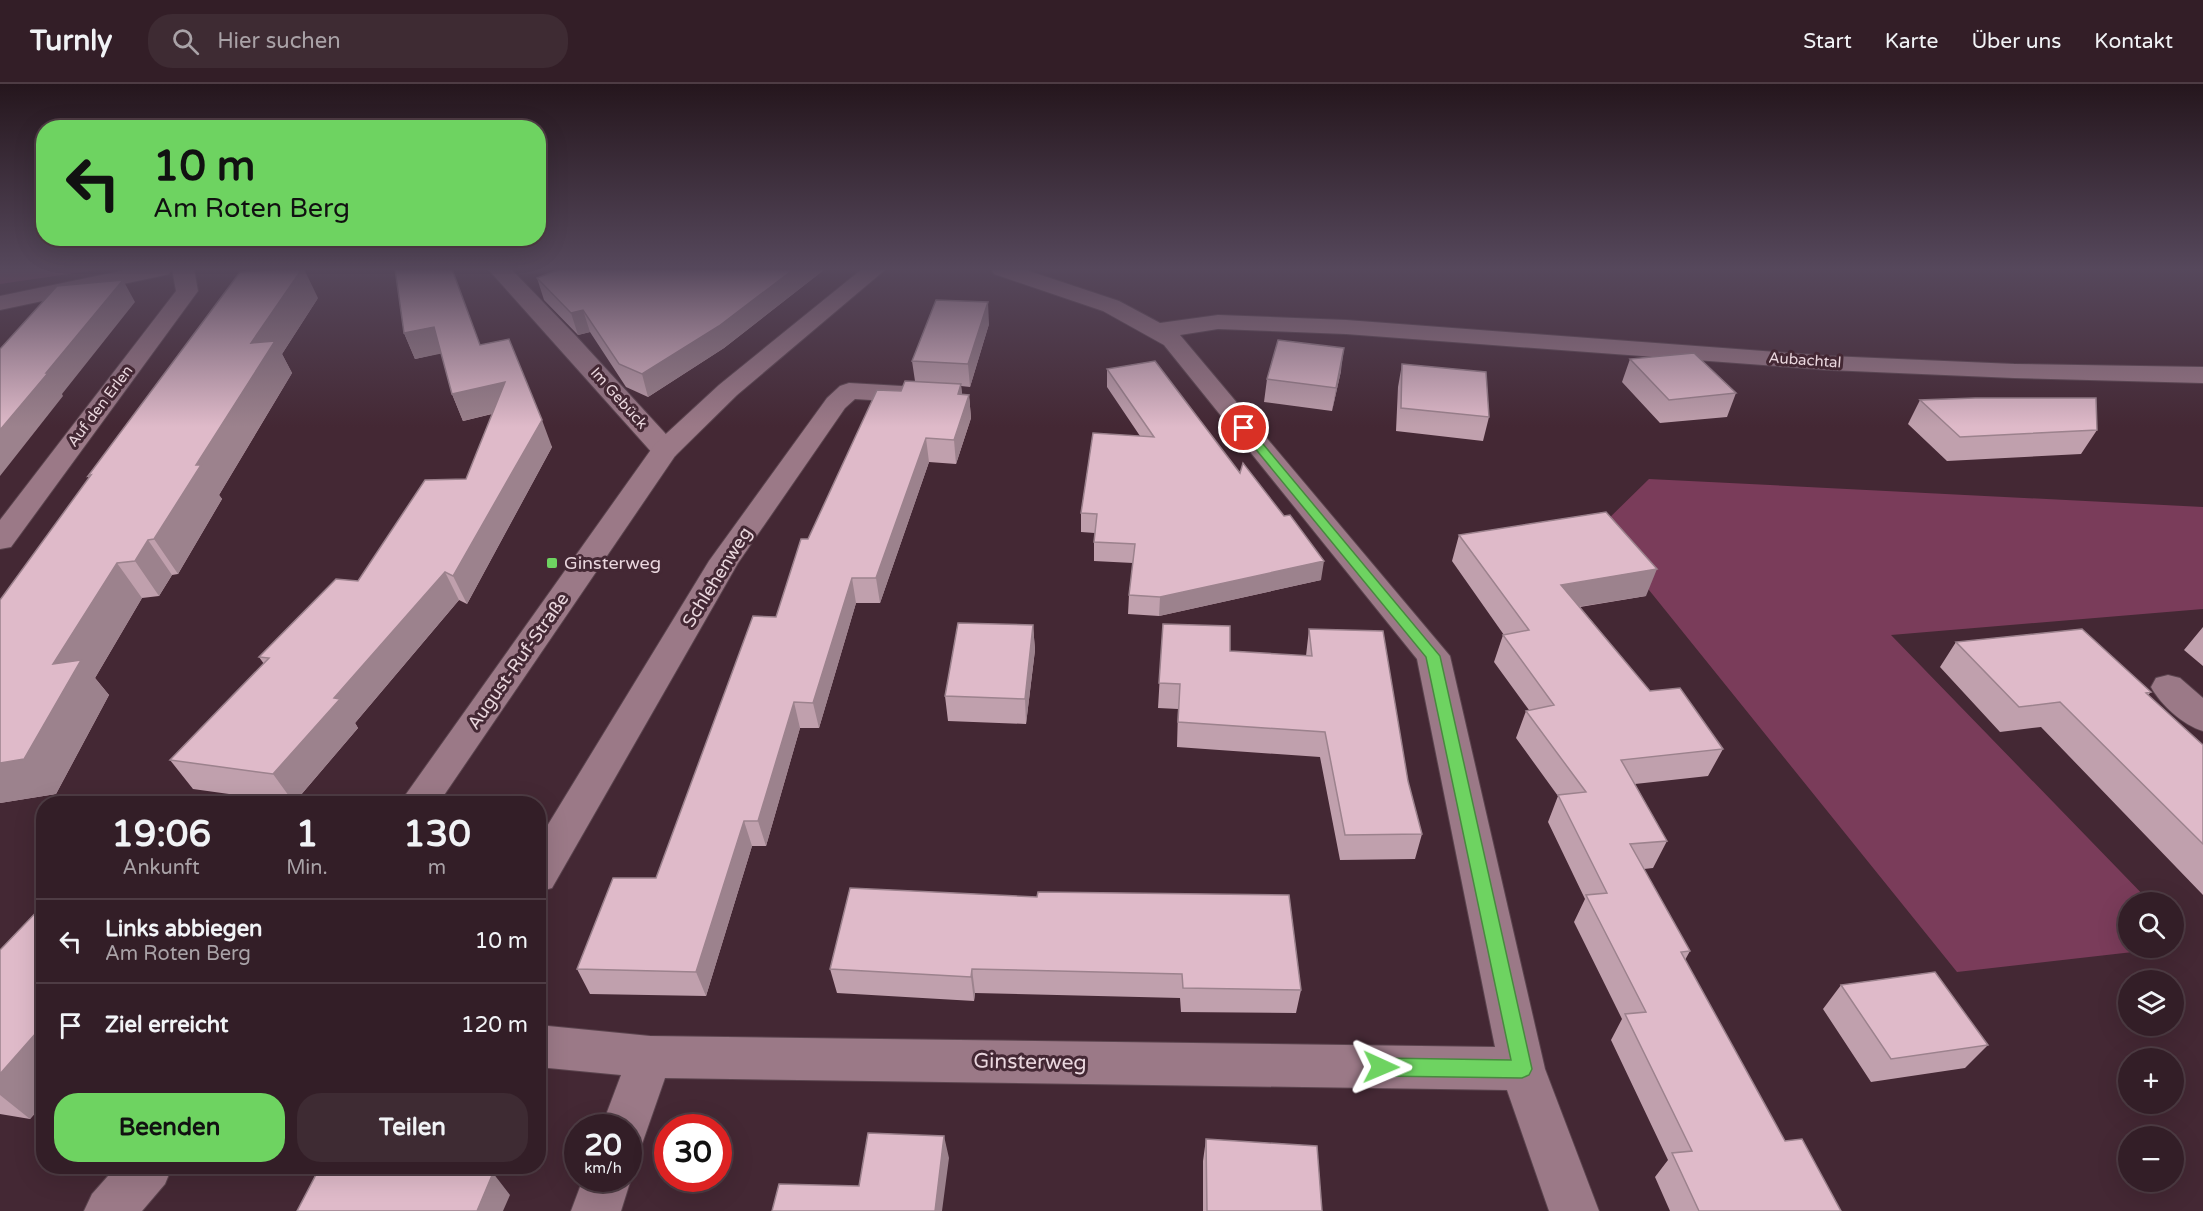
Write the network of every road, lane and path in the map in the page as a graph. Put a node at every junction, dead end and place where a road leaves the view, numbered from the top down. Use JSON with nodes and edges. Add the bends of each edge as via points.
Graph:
{"nodes":[{"id":1,"x":164,"y":322,"type":"edge"},
{"id":2,"x":549,"y":322,"type":"edge"},
{"id":3,"x":811,"y":322,"type":"edge"},
{"id":4,"x":1140,"y":322,"type":"edge"},
{"id":5,"x":1157,"y":331,"type":"junction"},
{"id":6,"x":2203,"y":375,"type":"edge"},
{"id":7,"x":947,"y":396,"type":"edge"},
{"id":8,"x":665,"y":450,"type":"junction"},
{"id":9,"x":0,"y":540,"type":"edge"},
{"id":10,"x":2168,"y":687,"type":"dead end"},
{"id":11,"x":2203,"y":718,"type":"edge"},
{"id":12,"x":424,"y":796,"type":"edge"},
{"id":13,"x":546,"y":862,"type":"edge"},
{"id":14,"x":546,"y":1047,"type":"edge"},
{"id":15,"x":650,"y":1057,"type":"junction"},
{"id":16,"x":1522,"y":1069,"type":"junction"},
{"id":17,"x":630,"y":1114,"type":"edge"},
{"id":18,"x":142,"y":1174,"type":"edge"},
{"id":19,"x":603,"y":1192,"type":"edge"},
{"id":20,"x":109,"y":1211,"type":"edge"},
{"id":21,"x":596,"y":1211,"type":"edge"},
{"id":22,"x":1574,"y":1211,"type":"edge"}],
"edges":[{"from":1,"to":9,"type":"street","name":"Auf den Erlen"},
{"from":2,"to":8,"type":"street","name":"Im Gebück"},
{"from":3,"to":8,"type":"street","name":"August-Ruf-Straße","via":[[728,390]]},
{"from":4,"to":5,"type":"street"},
{"from":5,"to":6,"type":"street","name":"Aubachtal","via":[[1218,322],[1323,326],[1829,363]]},
{"from":5,"to":16,"type":"street","via":[[1172,340],[1433,656]]},
{"from":7,"to":13,"type":"street","name":"Schlehenweg","via":[[849,391],[836,403],[724,561]]},
{"from":8,"to":12,"type":"street","name":"August-Ruf-Straße"},
{"from":10,"to":11,"type":"street"},
{"from":14,"to":15,"type":"street","name":"Ginsterweg"},
{"from":15,"to":16,"type":"street","name":"Ginsterweg"},
{"from":15,"to":17,"type":"street"},
{"from":16,"to":22,"type":"street"},
{"from":18,"to":20,"type":"street"},
{"from":19,"to":21,"type":"street"}]}
